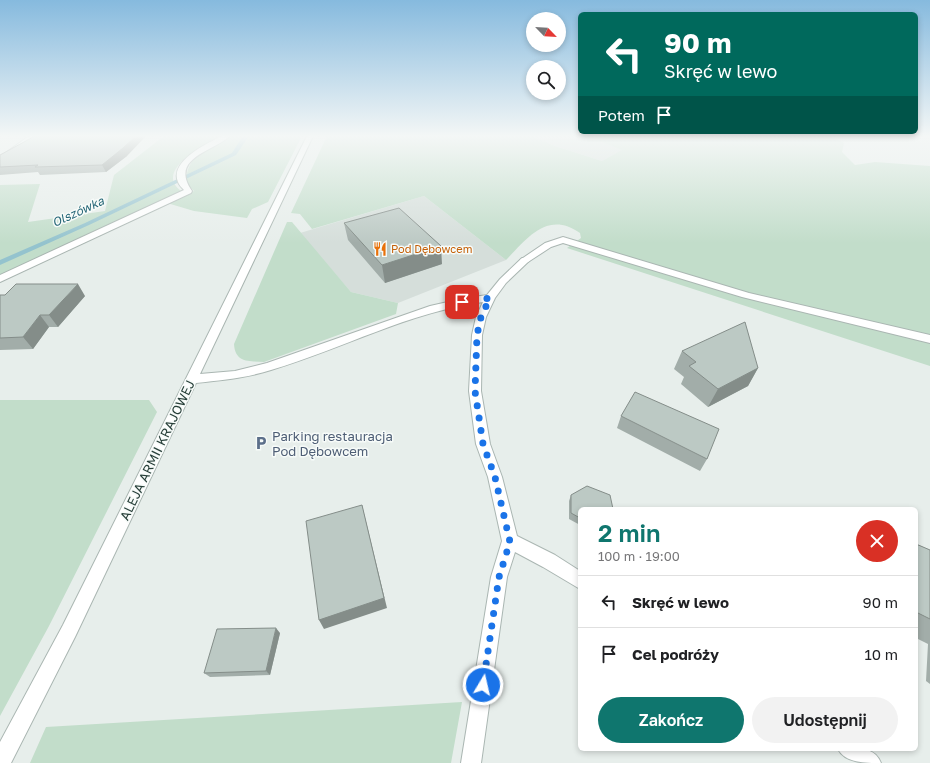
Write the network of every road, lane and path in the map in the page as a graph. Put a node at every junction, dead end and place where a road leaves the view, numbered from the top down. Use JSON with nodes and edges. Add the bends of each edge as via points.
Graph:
{"nodes":[{"id":1,"x":182,"y":172,"type":"edge"},
{"id":2,"x":293,"y":172,"type":"edge"},
{"id":3,"x":0,"y":279,"type":"edge"},
{"id":4,"x":490,"y":298,"type":"junction"},
{"id":5,"x":930,"y":339,"type":"edge"},
{"id":6,"x":191,"y":379,"type":"junction"},
{"id":7,"x":510,"y":542,"type":"junction"},
{"id":8,"x":578,"y":580,"type":"edge"},
{"id":9,"x":851,"y":751,"type":"edge"},
{"id":10,"x":0,"y":763,"type":"edge"},
{"id":11,"x":471,"y":763,"type":"edge"},
{"id":12,"x":870,"y":763,"type":"edge"}],
"edges":[{"from":1,"to":3,"type":"street","via":[[180,176],[182,185],[188,191]]},
{"from":2,"to":6,"type":"street","name":"ALEJA ARMII KRAJOWEJ"},
{"from":4,"to":5,"type":"street","via":[[525,260],[548,245],[563,240],[746,295]]},
{"from":4,"to":6,"type":"street","via":[[434,308],[268,367],[235,375]]},
{"from":4,"to":7,"type":"street","via":[[481,317],[477,335],[475,391],[483,444],[495,477]]},
{"from":6,"to":10,"type":"street","name":"ALEJA ARMII KRAJOWEJ","via":[[69,631]]},
{"from":7,"to":8,"type":"street","via":[[549,561]]},
{"from":7,"to":11,"type":"street","via":[[499,577]]},
{"from":9,"to":12,"type":"street"}]}
